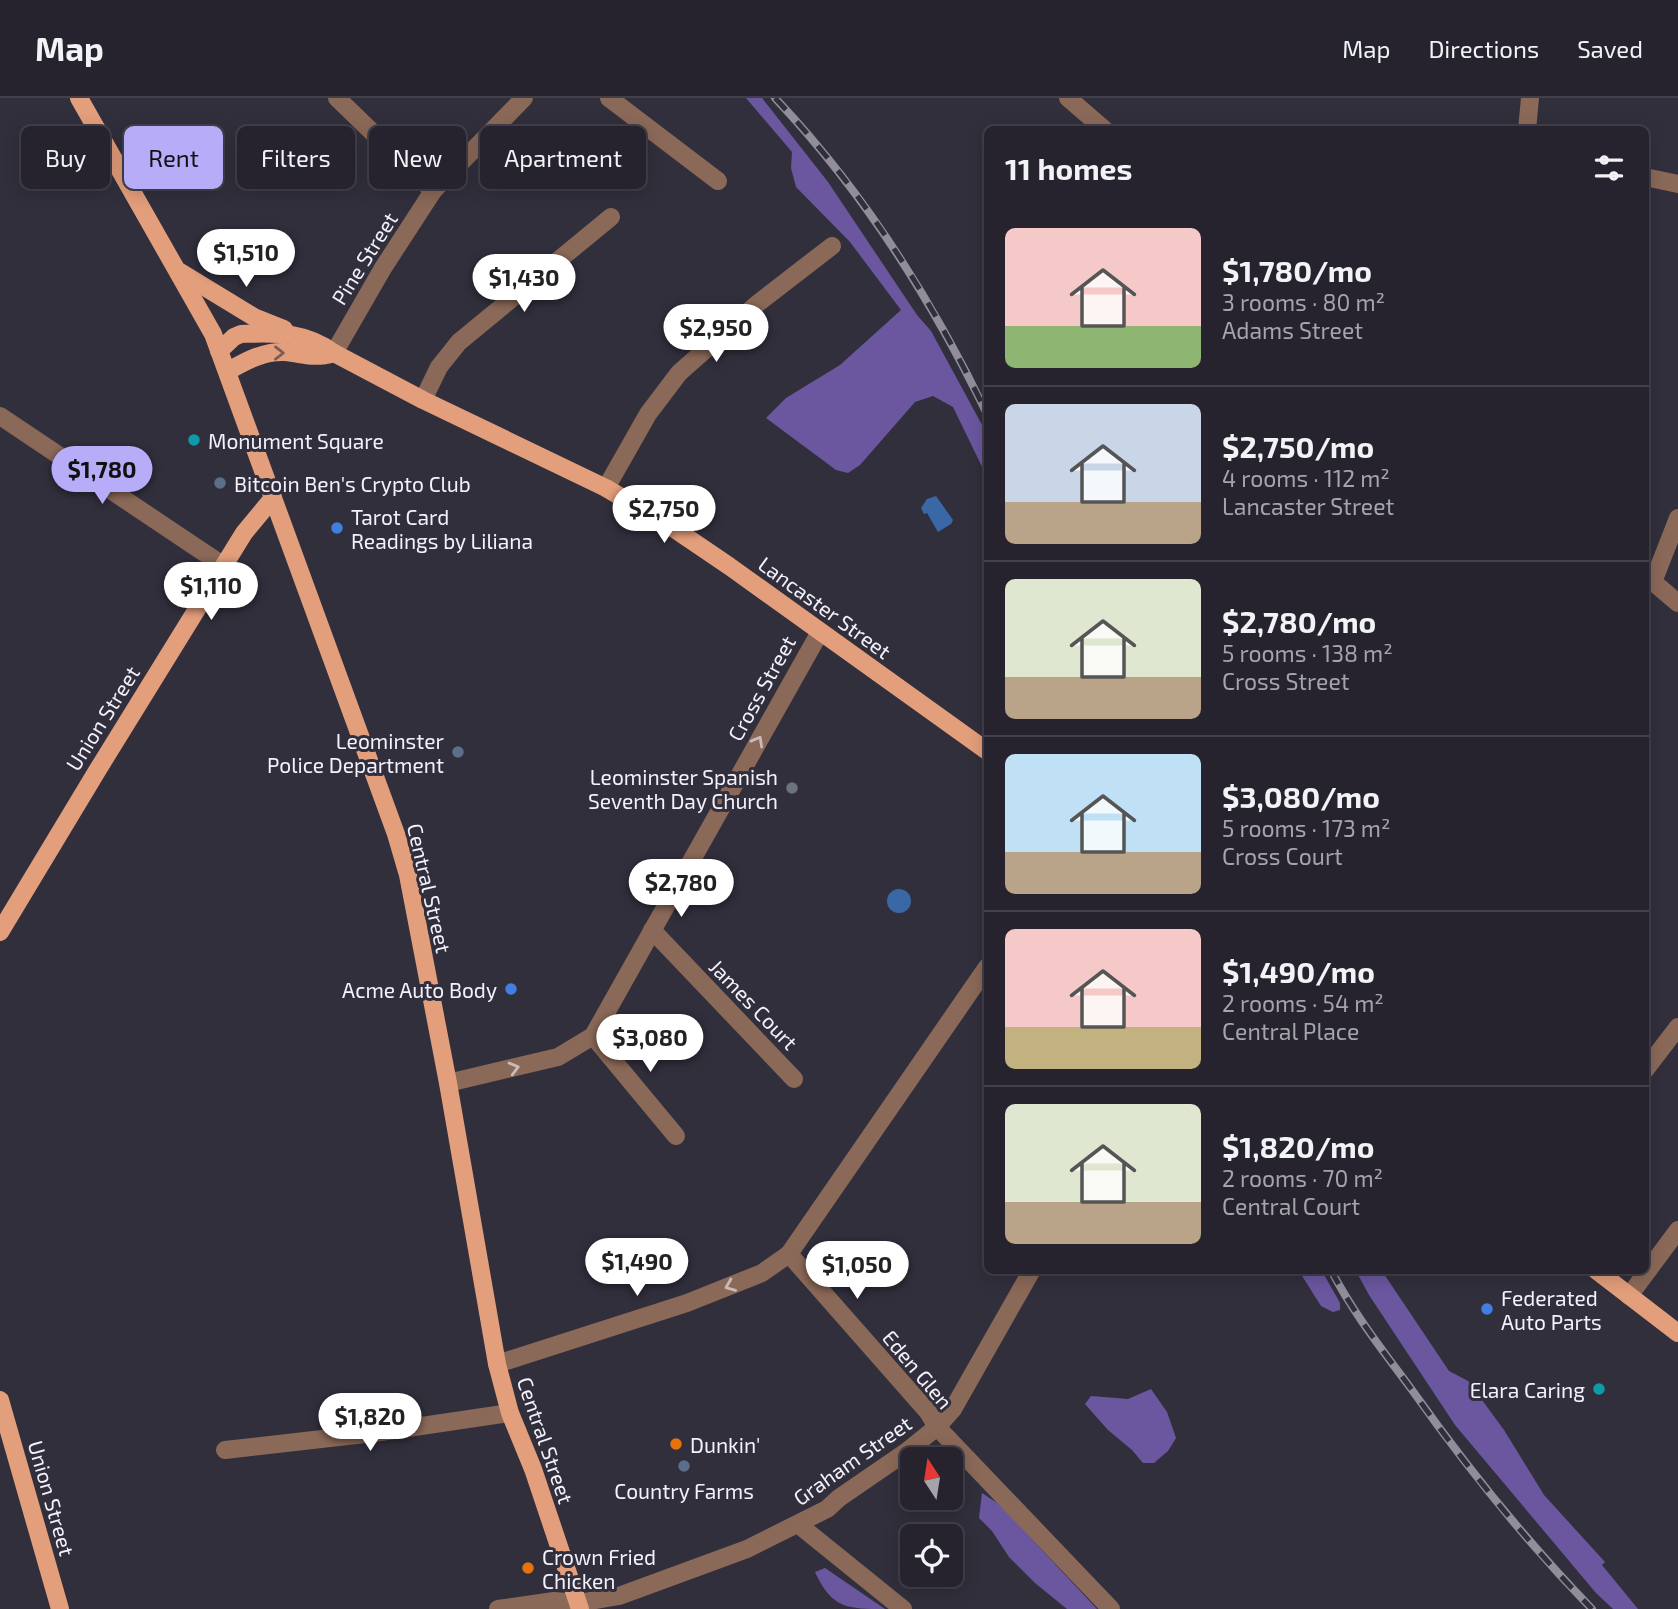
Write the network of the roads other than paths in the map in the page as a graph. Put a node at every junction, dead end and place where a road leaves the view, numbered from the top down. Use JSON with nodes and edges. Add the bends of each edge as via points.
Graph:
{"nodes":[{"id":1,"x":79,"y":98,"type":"edge"},
{"id":2,"x":337,"y":98,"type":"edge"},
{"id":3,"x":524,"y":98,"type":"edge"},
{"id":4,"x":610,"y":98,"type":"edge"},
{"id":5,"x":1068,"y":98,"type":"edge"},
{"id":6,"x":1531,"y":98,"type":"edge"},
{"id":7,"x":1100,"y":126,"type":"edge"},
{"id":8,"x":1528,"y":126,"type":"edge"},
{"id":9,"x":1649,"y":178,"type":"edge"},
{"id":10,"x":718,"y":181,"type":"dead end"},
{"id":11,"x":1678,"y":184,"type":"edge"},
{"id":12,"x":433,"y":191,"type":"junction"},
{"id":13,"x":611,"y":217,"type":"dead end"},
{"id":14,"x":832,"y":246,"type":"dead end"},
{"id":15,"x":179,"y":272,"type":"junction"},
{"id":16,"x":297,"y":335,"type":"junction"},
{"id":17,"x":219,"y":351,"type":"junction"},
{"id":18,"x":334,"y":354,"type":"junction"},
{"id":19,"x":228,"y":371,"type":"junction"},
{"id":20,"x":423,"y":400,"type":"junction"},
{"id":21,"x":0,"y":416,"type":"edge"},
{"id":22,"x":606,"y":488,"type":"junction"},
{"id":23,"x":273,"y":498,"type":"junction"},
{"id":24,"x":1678,"y":518,"type":"edge"},
{"id":25,"x":224,"y":566,"type":"junction"},
{"id":26,"x":1649,"y":579,"type":"edge"},
{"id":27,"x":1678,"y":603,"type":"edge"},
{"id":28,"x":820,"y":632,"type":"junction"},
{"id":29,"x":984,"y":749,"type":"edge"},
{"id":30,"x":652,"y":930,"type":"junction"},
{"id":31,"x":0,"y":932,"type":"edge"},
{"id":32,"x":984,"y":971,"type":"edge"},
{"id":33,"x":1678,"y":1027,"type":"edge"},
{"id":34,"x":593,"y":1036,"type":"junction"},
{"id":35,"x":1649,"y":1065,"type":"edge"},
{"id":36,"x":794,"y":1079,"type":"dead end"},
{"id":37,"x":448,"y":1083,"type":"junction"},
{"id":38,"x":676,"y":1136,"type":"dead end"},
{"id":39,"x":1678,"y":1230,"type":"edge"},
{"id":40,"x":789,"y":1254,"type":"junction"},
{"id":41,"x":1649,"y":1269,"type":"edge"},
{"id":42,"x":1030,"y":1274,"type":"edge"},
{"id":43,"x":1601,"y":1274,"type":"edge"},
{"id":44,"x":1645,"y":1274,"type":"edge"},
{"id":45,"x":1629,"y":1296,"type":"junction"},
{"id":46,"x":1678,"y":1333,"type":"edge"},
{"id":47,"x":496,"y":1364,"type":"junction"},
{"id":48,"x":0,"y":1400,"type":"edge"},
{"id":49,"x":510,"y":1413,"type":"junction"},
{"id":50,"x":937,"y":1427,"type":"junction"},
{"id":51,"x":225,"y":1450,"type":"dead end"},
{"id":52,"x":799,"y":1525,"type":"junction"},
{"id":53,"x":579,"y":1606,"type":"edge"},
{"id":54,"x":60,"y":1609,"type":"edge"},
{"id":55,"x":498,"y":1609,"type":"edge"},
{"id":56,"x":902,"y":1609,"type":"edge"},
{"id":57,"x":1111,"y":1609,"type":"edge"}],
"edges":[{"from":1,"to":15,"type":"main road","name":"Central Street"},
{"from":2,"to":12,"type":"street"},
{"from":3,"to":12,"type":"street","name":"Pine Street"},
{"from":4,"to":10,"type":"street"},
{"from":5,"to":7,"type":"street"},
{"from":6,"to":8,"type":"street"},
{"from":9,"to":11,"type":"street"},
{"from":12,"to":18,"type":"street","name":"Pine Street"},
{"from":13,"to":20,"type":"street","via":[[459,342],[439,367]]},
{"from":14,"to":22,"type":"street","via":[[679,373],[648,414]]},
{"from":15,"to":16,"type":"main road","via":[[254,317]]},
{"from":15,"to":17,"type":"main road","name":"Central Street"},
{"from":16,"to":17,"type":"main road","name":"Lancaster Street","via":[[242,334]]},
{"from":16,"to":18,"type":"main road","name":"Lancaster Street"},
{"from":17,"to":19,"type":"main road","name":"Central Street"},
{"from":19,"to":18,"type":"main road","name":"Lancaster Street","one_way":true,"via":[[263,354],[284,352],[317,358]]},
{"from":18,"to":20,"type":"main road","name":"Lancaster Street"},
{"from":19,"to":23,"type":"main road","name":"Central Street"},
{"from":20,"to":22,"type":"main road","name":"Lancaster Street"},
{"from":21,"to":25,"type":"street"},
{"from":22,"to":28,"type":"main road","name":"Lancaster Street","via":[[718,558]]},
{"from":23,"to":25,"type":"main road","name":"Union Street"},
{"from":23,"to":37,"type":"main road","name":"Central Street","via":[[396,834]]},
{"from":24,"to":26,"type":"street"},
{"from":25,"to":31,"type":"main road","name":"Union Street"},
{"from":26,"to":27,"type":"street"},
{"from":28,"to":29,"type":"main road","name":"Lancaster Street"},
{"from":30,"to":28,"type":"street","name":"Cross Street","one_way":true},
{"from":30,"to":34,"type":"street","name":"Cross Street"},
{"from":30,"to":36,"type":"street","name":"James Court"},
{"from":32,"to":40,"type":"street"},
{"from":33,"to":35,"type":"street"},
{"from":37,"to":34,"type":"street","name":"Cross Street","one_way":true,"via":[[558,1057]]},
{"from":34,"to":38,"type":"street"},
{"from":37,"to":47,"type":"main road","name":"Central Street"},
{"from":39,"to":41,"type":"street"},
{"from":40,"to":47,"type":"street","one_way":true,"via":[[762,1273],[687,1303]]},
{"from":40,"to":50,"type":"street","name":"Eden Glen"},
{"from":42,"to":50,"type":"street","name":"Graham Street","via":[[953,1409]]},
{"from":43,"to":45,"type":"main road"},
{"from":44,"to":45,"type":"street"},
{"from":45,"to":46,"type":"main road"},
{"from":47,"to":49,"type":"main road","name":"Central Street"},
{"from":48,"to":54,"type":"main road","name":"Union Street"},
{"from":49,"to":51,"type":"street"},
{"from":49,"to":53,"type":"main road","name":"Central Street"},
{"from":50,"to":52,"type":"street","name":"Graham Street"},
{"from":50,"to":57,"type":"street","name":"Eden Glen"},
{"from":52,"to":53,"type":"street","name":"Graham Street","via":[[747,1549]]},
{"from":52,"to":56,"type":"street"},
{"from":53,"to":55,"type":"street","name":"Graham Street","via":[[554,1601]]}]}
